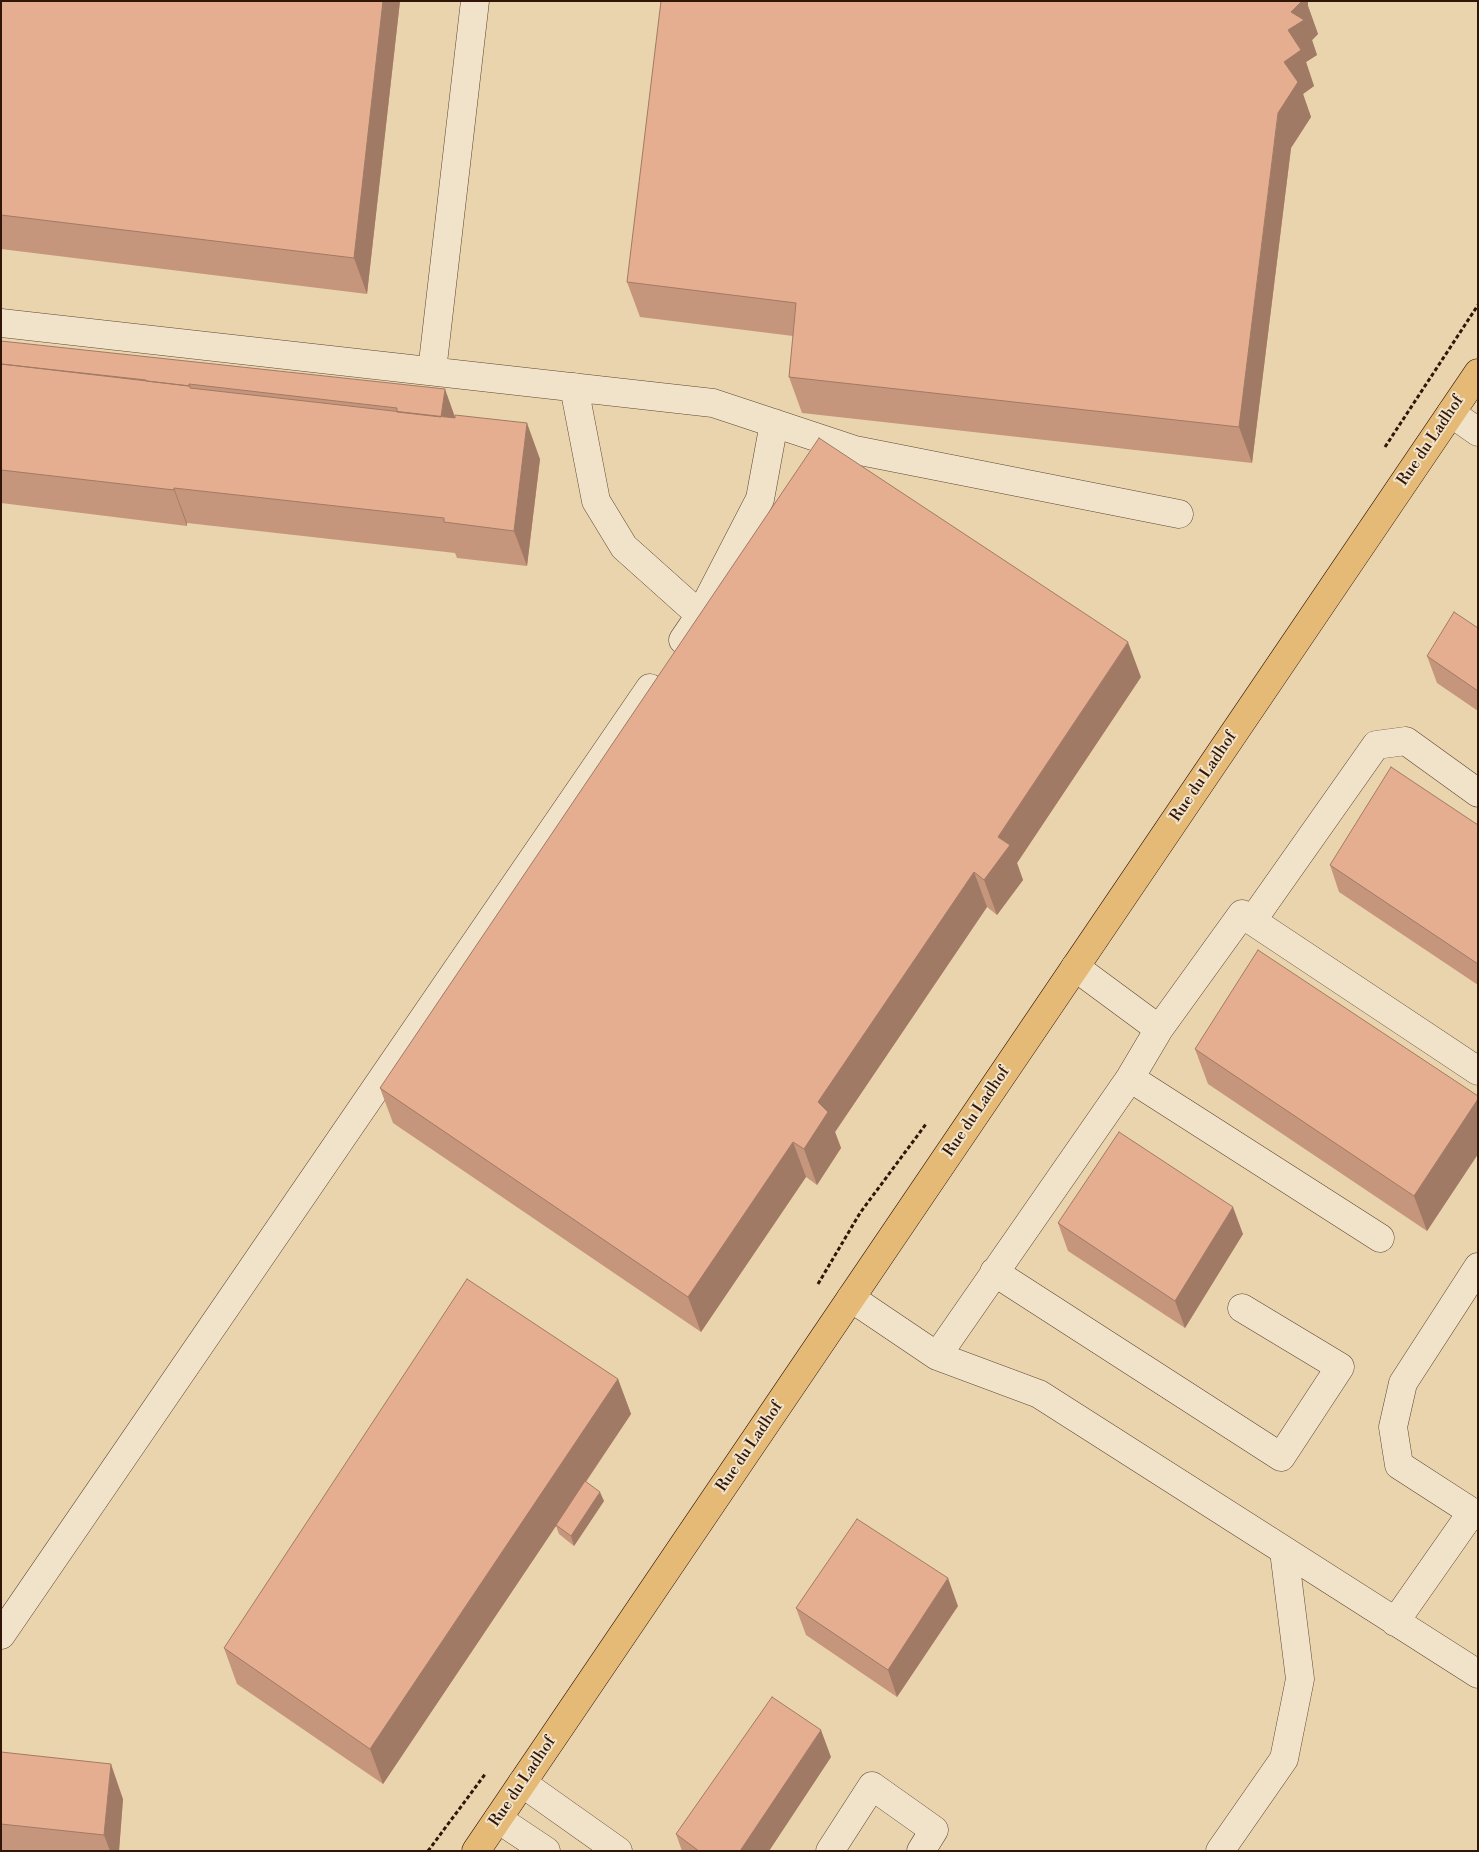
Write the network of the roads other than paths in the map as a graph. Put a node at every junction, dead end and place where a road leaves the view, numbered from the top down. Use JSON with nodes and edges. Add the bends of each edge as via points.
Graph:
{"nodes":[{"id":1,"x":475,"y":1,"type":"edge"},
{"id":2,"x":1,"y":323,"type":"edge"},
{"id":3,"x":432,"y":371,"type":"junction"},
{"id":4,"x":1478,"y":373,"type":"edge"},
{"id":5,"x":574,"y":387,"type":"junction"},
{"id":6,"x":1451,"y":413,"type":"junction"},
{"id":7,"x":774,"y":423,"type":"junction"},
{"id":8,"x":1478,"y":432,"type":"edge"},
{"id":9,"x":1179,"y":514,"type":"dead end"},
{"id":10,"x":700,"y":615,"type":"junction"},
{"id":11,"x":1478,"y":793,"type":"edge"},
{"id":12,"x":1252,"y":921,"type":"junction"},
{"id":13,"x":1075,"y":967,"type":"junction"},
{"id":14,"x":1159,"y":1029,"type":"junction"},
{"id":15,"x":1478,"y":1071,"type":"edge"},
{"id":16,"x":1130,"y":1078,"type":"junction"},
{"id":17,"x":1380,"y":1238,"type":"dead end"},
{"id":18,"x":1478,"y":1268,"type":"edge"},
{"id":19,"x":994,"y":1272,"type":"junction"},
{"id":20,"x":851,"y":1298,"type":"junction"},
{"id":21,"x":1242,"y":1308,"type":"dead end"},
{"id":22,"x":937,"y":1356,"type":"junction"},
{"id":23,"x":1475,"y":1514,"type":"edge"},
{"id":24,"x":1284,"y":1551,"type":"junction"},
{"id":25,"x":1395,"y":1622,"type":"junction"},
{"id":26,"x":1,"y":1635,"type":"edge"},
{"id":27,"x":1478,"y":1674,"type":"edge"},
{"id":28,"x":522,"y":1783,"type":"junction"},
{"id":29,"x":498,"y":1819,"type":"junction"},
{"id":30,"x":476,"y":1851,"type":"edge"},
{"id":31,"x":546,"y":1851,"type":"edge"},
{"id":32,"x":618,"y":1851,"type":"edge"},
{"id":33,"x":830,"y":1851,"type":"edge"},
{"id":34,"x":921,"y":1851,"type":"edge"},
{"id":35,"x":1220,"y":1851,"type":"edge"}],
"edges":[{"from":1,"to":3,"type":"lane"},
{"from":2,"to":3,"type":"lane"},
{"from":3,"to":5,"type":"lane"},
{"from":4,"to":6,"type":"main road","name":"Rue du Ladhof"},
{"from":5,"to":7,"type":"lane","via":[[713,403]]},
{"from":5,"to":10,"type":"lane","via":[[596,501],[624,547]]},
{"from":6,"to":8,"type":"lane"},
{"from":6,"to":13,"type":"main road","name":"Rue du Ladhof"},
{"from":7,"to":9,"type":"lane","via":[[855,450]]},
{"from":7,"to":10,"type":"lane","via":[[760,499]]},
{"from":10,"to":26,"type":"lane"},
{"from":11,"to":12,"type":"lane","via":[[1406,741],[1376,745]]},
{"from":12,"to":14,"type":"lane","via":[[1242,914]]},
{"from":12,"to":15,"type":"lane"},
{"from":13,"to":14,"type":"lane"},
{"from":13,"to":20,"type":"main road","name":"Rue du Ladhof"},
{"from":14,"to":16,"type":"lane"},
{"from":16,"to":17,"type":"lane"},
{"from":16,"to":19,"type":"lane"},
{"from":18,"to":23,"type":"lane","via":[[1402,1383],[1393,1427],[1399,1465]]},
{"from":19,"to":21,"type":"lane","via":[[1281,1457],[1340,1367]]},
{"from":19,"to":22,"type":"lane"},
{"from":20,"to":22,"type":"lane"},
{"from":20,"to":28,"type":"main road","name":"Rue du Ladhof"},
{"from":22,"to":24,"type":"lane","via":[[1039,1394]]},
{"from":23,"to":25,"type":"lane"},
{"from":24,"to":25,"type":"lane"},
{"from":24,"to":35,"type":"lane","via":[[1300,1679],[1284,1759]]},
{"from":25,"to":27,"type":"lane"},
{"from":28,"to":29,"type":"main road","name":"Rue du Ladhof"},
{"from":28,"to":32,"type":"lane"},
{"from":29,"to":30,"type":"main road","name":"Rue du Ladhof"},
{"from":29,"to":31,"type":"lane"},
{"from":33,"to":34,"type":"lane","via":[[872,1786],[934,1830]]}]}
